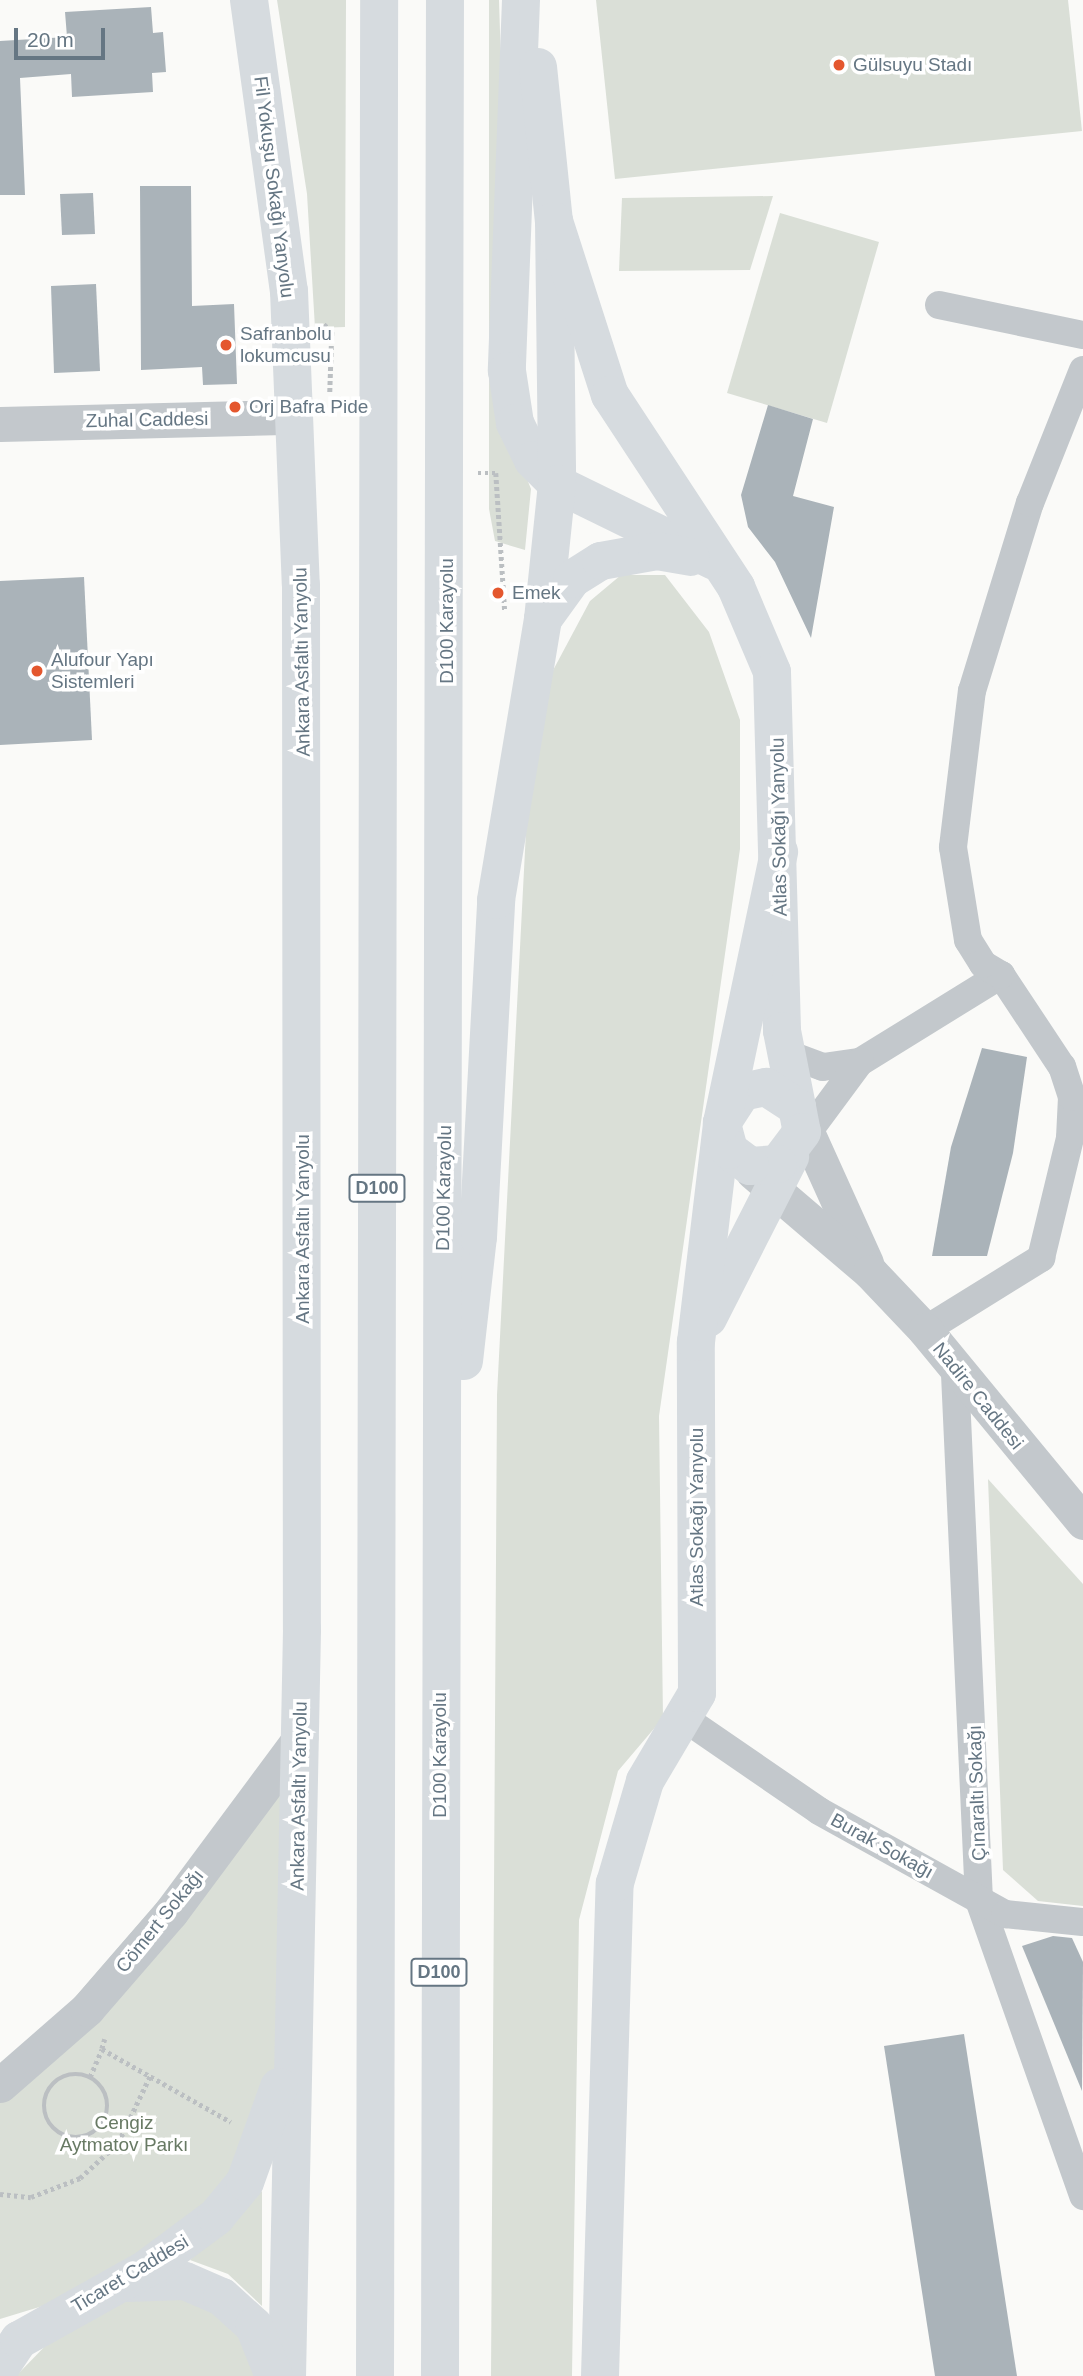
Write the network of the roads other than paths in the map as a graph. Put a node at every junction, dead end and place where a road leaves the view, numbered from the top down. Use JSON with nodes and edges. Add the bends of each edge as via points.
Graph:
{"nodes":[{"id":1,"x":249,"y":0,"type":"edge"},
{"id":2,"x":379,"y":0,"type":"edge"},
{"id":3,"x":445,"y":0,"type":"edge"},
{"id":4,"x":521,"y":0,"type":"edge"},
{"id":5,"x":534,"y":0,"type":"edge"},
{"id":6,"x":554,"y":221,"type":"junction"},
{"id":7,"x":939,"y":305,"type":"dead end"},
{"id":8,"x":1083,"y":335,"type":"edge"},
{"id":9,"x":1083,"y":370,"type":"edge"},
{"id":10,"x":295,"y":417,"type":"junction"},
{"id":11,"x":0,"y":424,"type":"edge"},
{"id":12,"x":557,"y":484,"type":"junction"},
{"id":13,"x":716,"y":562,"type":"junction"},
{"id":14,"x":543,"y":619,"type":"junction"},
{"id":15,"x":779,"y":852,"type":"junction"},
{"id":16,"x":1001,"y":975,"type":"junction"},
{"id":17,"x":785,"y":1053,"type":"junction"},
{"id":18,"x":860,"y":1062,"type":"junction"},
{"id":19,"x":722,"y":1123,"type":"junction"},
{"id":20,"x":794,"y":1141,"type":"junction"},
{"id":21,"x":870,"y":1272,"type":"junction"},
{"id":22,"x":925,"y":1330,"type":"junction"},
{"id":23,"x":696,"y":1342,"type":"junction"},
{"id":24,"x":955,"y":1374,"type":"junction"},
{"id":25,"x":1083,"y":1522,"type":"edge"},
{"id":26,"x":440,"y":1568,"type":"junction"},
{"id":27,"x":697,"y":1710,"type":"junction"},
{"id":28,"x":300,"y":1738,"type":"junction"},
{"id":29,"x":979,"y":1899,"type":"junction"},
{"id":30,"x":1083,"y":1922,"type":"edge"},
{"id":31,"x":294,"y":2042,"type":"junction"},
{"id":32,"x":0,"y":2085,"type":"edge"},
{"id":33,"x":1083,"y":2196,"type":"edge"},
{"id":34,"x":115,"y":2284,"type":"junction"},
{"id":35,"x":6,"y":2352,"type":"edge"},
{"id":36,"x":274,"y":2376,"type":"edge"},
{"id":37,"x":287,"y":2376,"type":"edge"},
{"id":38,"x":375,"y":2376,"type":"edge"},
{"id":39,"x":440,"y":2376,"type":"edge"},
{"id":40,"x":600,"y":2376,"type":"edge"}],
"edges":[{"from":1,"to":10,"type":"main road","name":"Fil Yokuşu Sokağı Yanyolu","via":[[289,291]]},
{"from":2,"to":38,"type":"main road","number":"D100"},
{"from":3,"to":26,"type":"main road","name":"D100 Karayolu","number":"D100"},
{"from":4,"to":12,"type":"main road","via":[[507,371],[521,439]]},
{"from":5,"to":6,"type":"main road"},
{"from":6,"to":12,"type":"main road"},
{"from":6,"to":13,"type":"main road","name":"Atlas Sokağı Yanyolu","via":[[610,395]]},
{"from":7,"to":8,"type":"street"},
{"from":9,"to":16,"type":"street","via":[[1006,578],[972,691],[955,786],[953,847],[968,940],[983,964]]},
{"from":10,"to":11,"type":"street","name":"Zuhal Caddesi"},
{"from":10,"to":28,"type":"main road","name":"Ankara Asfaltı Yanyolu","via":[[304,846]]},
{"from":12,"to":13,"type":"main road"},
{"from":12,"to":14,"type":"main road"},
{"from":13,"to":14,"type":"main road","via":[[657,551],[601,561],[572,579]]},
{"from":13,"to":15,"type":"main road","name":"Atlas Sokağı Yanyolu","via":[[749,611],[772,672]]},
{"from":14,"to":26,"type":"main road","via":[[496,900],[478,1237]]},
{"from":15,"to":17,"type":"main road","name":"Atlas Sokağı Yanyolu"},
{"from":15,"to":19,"type":"main road","name":"Atlas Sokağı Yanyolu"},
{"from":16,"to":18,"type":"street"},
{"from":16,"to":22,"type":"street","via":[[1062,1067],[1072,1097],[1070,1138],[1041,1258]]},
{"from":17,"to":18,"type":"street","via":[[823,1067]]},
{"from":17,"to":20,"type":"main road","name":"Atlas Sokağı Yanyolu"},
{"from":18,"to":20,"type":"street"},
{"from":19,"to":20,"type":"main road","via":[[738,1159],[764,1167]]},
{"from":19,"to":20,"type":"main road","via":[[732,1100],[753,1087],[778,1090]]},
{"from":19,"to":23,"type":"main road","name":"Atlas Sokağı Yanyolu"},
{"from":20,"to":21,"type":"street","name":"Nadire Caddesi"},
{"from":20,"to":21,"type":"street","name":"Nadire Caddesi"},
{"from":20,"to":23,"type":"main road","name":"Atlas Sokağı Yanyolu"},
{"from":21,"to":22,"type":"street","name":"Nadire Caddesi"},
{"from":22,"to":24,"type":"street","name":"Nadire Caddesi"},
{"from":23,"to":27,"type":"main road","name":"Atlas Sokağı Yanyolu"},
{"from":24,"to":25,"type":"street","name":"Nadire Caddesi"},
{"from":24,"to":29,"type":"street","name":"Çınaraltı Sokağı"},
{"from":26,"to":39,"type":"main road","name":"D100 Karayolu","number":"D100"},
{"from":27,"to":29,"type":"street","name":"Burak Sokağı","via":[[819,1811]]},
{"from":27,"to":40,"type":"main road","via":[[645,1781],[615,1883]]},
{"from":28,"to":31,"type":"main road","name":"Ankara Asfaltı Yanyolu"},
{"from":28,"to":32,"type":"street","name":"Cömert Sokağı","via":[[171,1912],[87,2009]]},
{"from":29,"to":30,"type":"street","name":"Burak Sokağı","via":[[1027,1920]]},
{"from":29,"to":33,"type":"street","name":"Çınaraltı Sokağı"},
{"from":31,"to":34,"type":"main road","name":"Ticaret Caddesi","via":[[245,2182],[216,2217],[177,2249]]},
{"from":31,"to":37,"type":"main road","name":"Ankara Asfaltı Yanyolu"},
{"from":34,"to":35,"type":"main road","name":"Ticaret Caddesi"},
{"from":34,"to":36,"type":"main road","via":[[198,2283],[254,2326]]}]}
